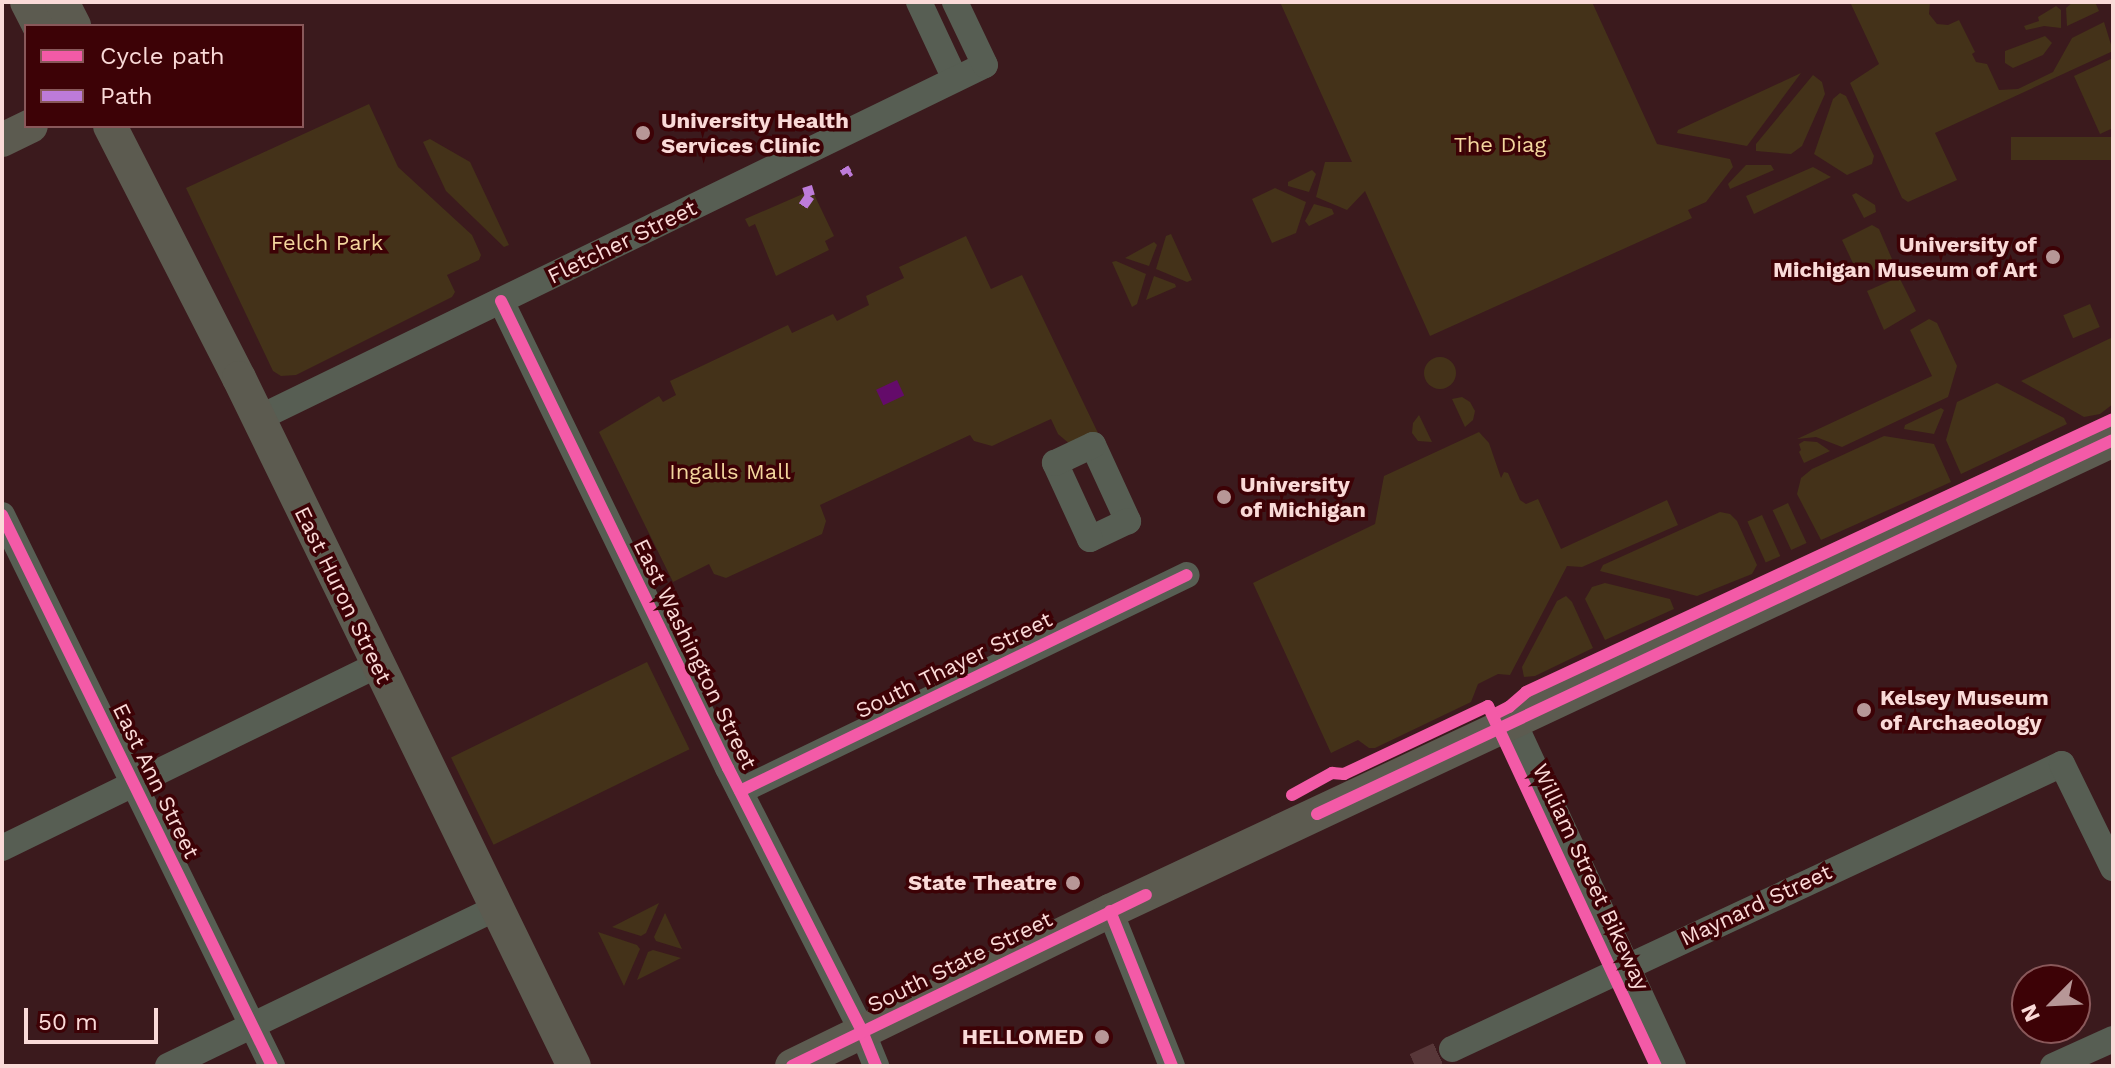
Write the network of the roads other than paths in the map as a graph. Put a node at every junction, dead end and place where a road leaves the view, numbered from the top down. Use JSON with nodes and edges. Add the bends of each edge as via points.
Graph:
{"nodes":[{"id":1,"x":27,"y":2,"type":"edge"},
{"id":2,"x":62,"y":2,"type":"edge"},
{"id":3,"x":919,"y":2,"type":"edge"},
{"id":4,"x":955,"y":2,"type":"edge"},
{"id":5,"x":38,"y":24,"type":"edge"},
{"id":6,"x":73,"y":24,"type":"edge"},
{"id":7,"x":955,"y":79,"type":"junction"},
{"id":8,"x":27,"y":128,"type":"edge"},
{"id":9,"x":111,"y":128,"type":"edge"},
{"id":10,"x":2,"y":140,"type":"edge"},
{"id":11,"x":501,"y":301,"type":"junction"},
{"id":12,"x":259,"y":418,"type":"junction"},
{"id":13,"x":2113,"y":440,"type":"edge"},
{"id":14,"x":2,"y":515,"type":"edge"},
{"id":15,"x":1186,"y":575,"type":"dead end"},
{"id":16,"x":377,"y":665,"type":"junction"},
{"id":17,"x":1513,"y":721,"type":"junction"},
{"id":18,"x":134,"y":782,"type":"junction"},
{"id":19,"x":740,"y":791,"type":"junction"},
{"id":20,"x":2,"y":848,"type":"edge"},
{"id":21,"x":2113,"y":868,"type":"edge"},
{"id":22,"x":496,"y":908,"type":"junction"},
{"id":23,"x":1110,"y":911,"type":"junction"},
{"id":24,"x":1626,"y":966,"type":"junction"},
{"id":25,"x":252,"y":1025,"type":"junction"},
{"id":26,"x":862,"y":1031,"type":"junction"},
{"id":27,"x":2113,"y":1039,"type":"edge"},
{"id":28,"x":1452,"y":1049,"type":"tunnel mouth"},
{"id":29,"x":168,"y":1066,"type":"edge"},
{"id":30,"x":272,"y":1066,"type":"edge"},
{"id":31,"x":574,"y":1066,"type":"edge"},
{"id":32,"x":792,"y":1066,"type":"edge"},
{"id":33,"x":876,"y":1066,"type":"edge"},
{"id":34,"x":1172,"y":1066,"type":"edge"},
{"id":35,"x":1673,"y":1066,"type":"edge"},
{"id":36,"x":2053,"y":1066,"type":"edge"}],
"edges":[{"from":1,"to":5,"type":"main road"},
{"from":2,"to":6,"type":"main road"},
{"from":3,"to":7,"type":"street"},
{"from":4,"to":7,"type":"street","name":"Fletcher Street","via":[[985,65]]},
{"from":7,"to":11,"type":"street","name":"Fletcher Street"},
{"from":8,"to":10,"type":"main road"},
{"from":9,"to":12,"type":"main road","name":"East Huron Street"},
{"from":11,"to":12,"type":"street","name":"Fletcher Street"},
{"from":11,"to":19,"type":"street","name":"East Washington Street"},
{"from":12,"to":16,"type":"main road","name":"East Huron Street"},
{"from":13,"to":17,"type":"main road","name":"South State Street"},
{"from":14,"to":18,"type":"street","name":"East Ann Street"},
{"from":15,"to":19,"type":"street","name":"South Thayer Street"},
{"from":16,"to":18,"type":"street"},
{"from":16,"to":22,"type":"main road","name":"East Huron Street"},
{"from":17,"to":23,"type":"main road","name":"South State Street"},
{"from":17,"to":24,"type":"street"},
{"from":18,"to":20,"type":"street"},
{"from":18,"to":25,"type":"street","name":"East Ann Street"},
{"from":19,"to":26,"type":"street","name":"East Washington Street"},
{"from":21,"to":24,"type":"street","name":"Maynard Street","via":[[2062,764]]},
{"from":22,"to":25,"type":"street"},
{"from":22,"to":31,"type":"main road","name":"East Huron Street"},
{"from":23,"to":26,"type":"main road","name":"South State Street"},
{"from":23,"to":34,"type":"street"},
{"from":24,"to":28,"type":"street","name":"Maynard Street"},
{"from":24,"to":35,"type":"street"},
{"from":25,"to":29,"type":"street"},
{"from":25,"to":30,"type":"street","name":"East Ann Street"},
{"from":26,"to":32,"type":"main road","name":"South State Street"},
{"from":26,"to":33,"type":"street","name":"East Washington Street"},
{"from":27,"to":36,"type":"street"}]}
